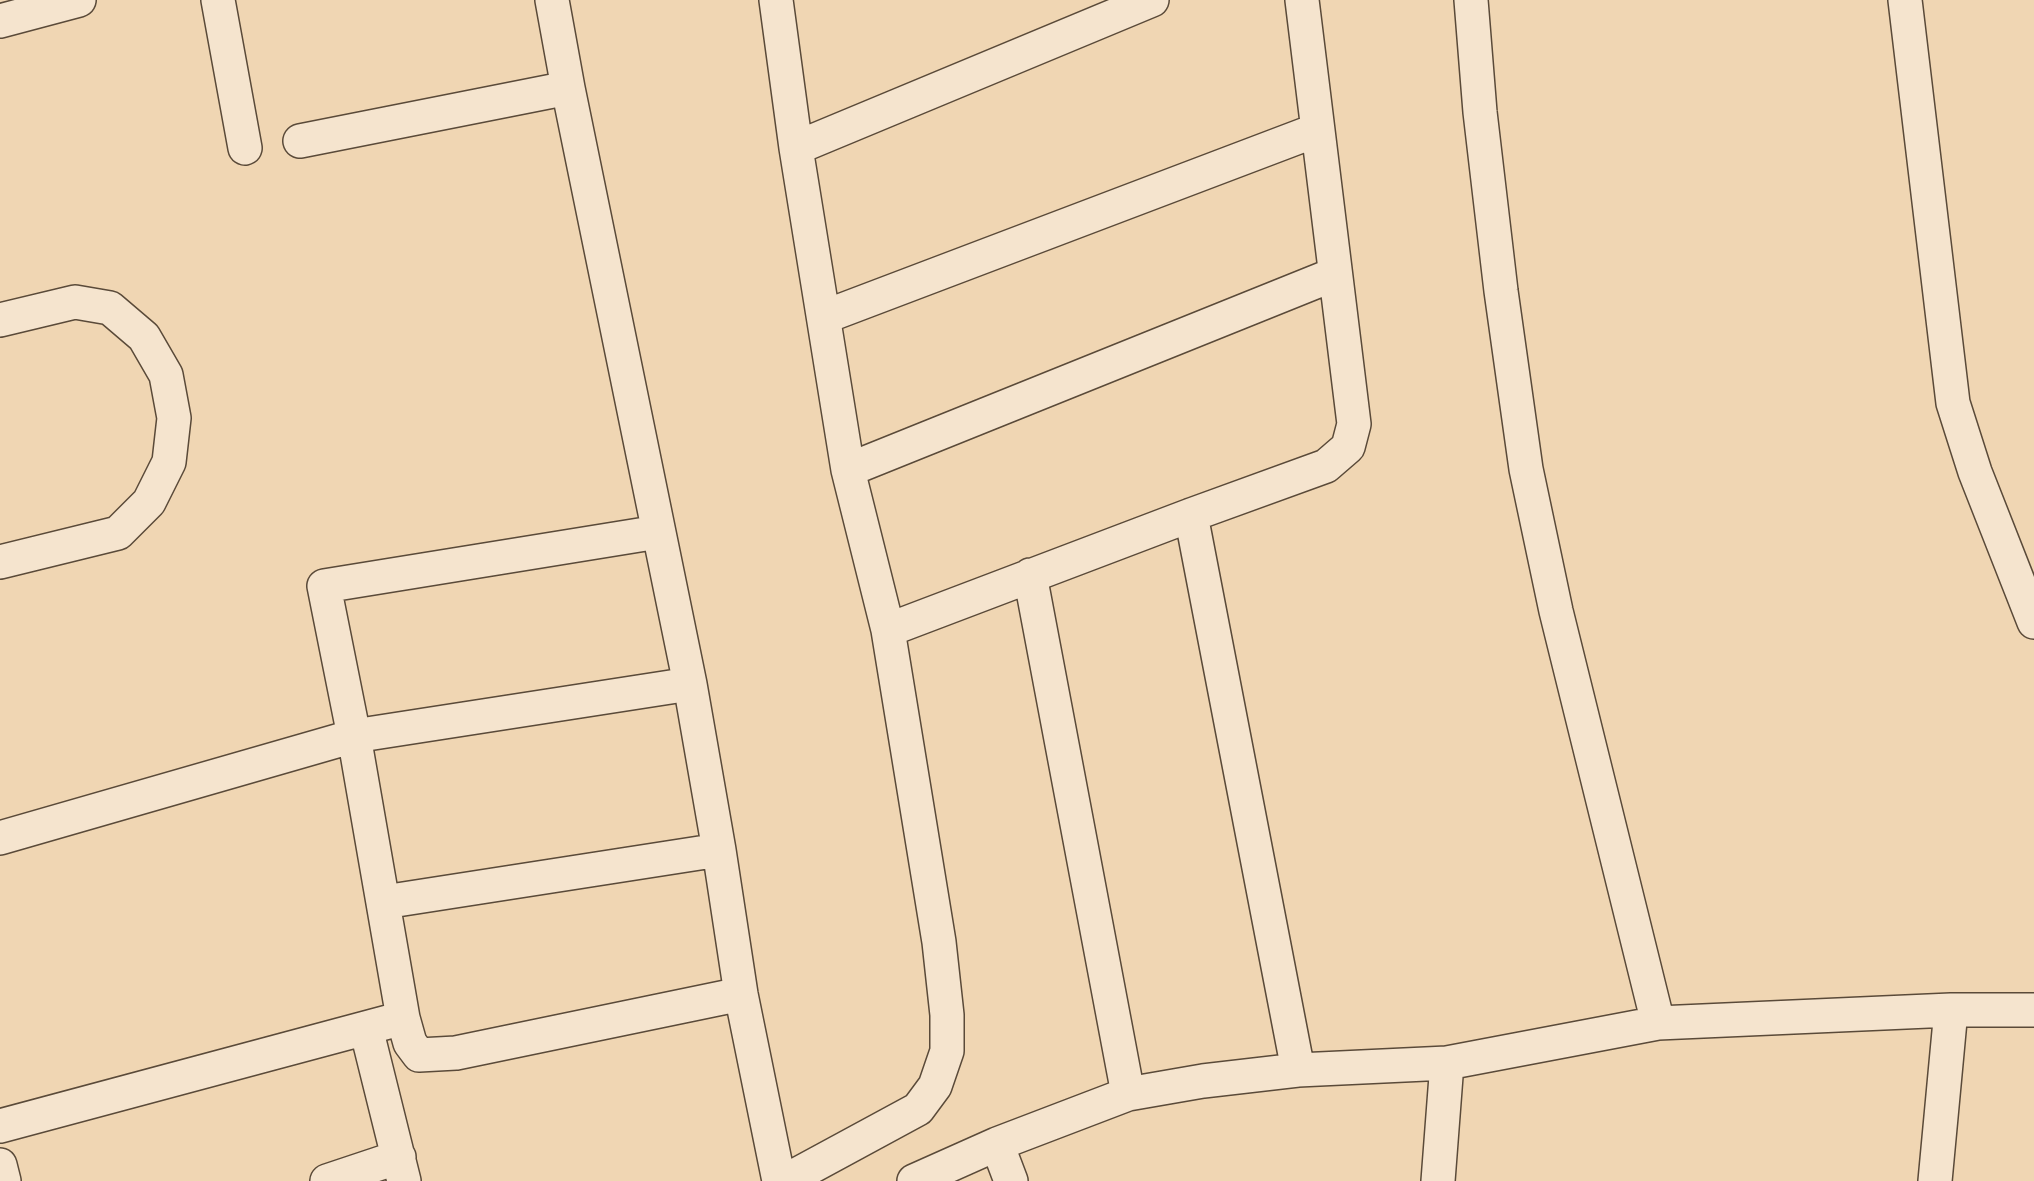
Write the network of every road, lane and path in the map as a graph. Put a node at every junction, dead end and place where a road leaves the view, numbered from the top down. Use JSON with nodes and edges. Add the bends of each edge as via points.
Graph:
{"nodes":[{"id":1,"x":79,"y":0,"type":"edge"},
{"id":2,"x":218,"y":0,"type":"edge"},
{"id":3,"x":552,"y":0,"type":"edge"},
{"id":4,"x":776,"y":0,"type":"edge"},
{"id":5,"x":1152,"y":0,"type":"edge"},
{"id":6,"x":1302,"y":0,"type":"edge"},
{"id":7,"x":1471,"y":0,"type":"edge"},
{"id":8,"x":1905,"y":0,"type":"edge"},
{"id":9,"x":0,"y":21,"type":"edge"},
{"id":10,"x":568,"y":88,"type":"junction"},
{"id":11,"x":1317,"y":130,"type":"junction"},
{"id":12,"x":300,"y":141,"type":"dead end"},
{"id":13,"x":245,"y":148,"type":"dead end"},
{"id":14,"x":796,"y":148,"type":"junction"},
{"id":15,"x":1335,"y":274,"type":"junction"},
{"id":16,"x":824,"y":317,"type":"junction"},
{"id":17,"x":0,"y":320,"type":"edge"},
{"id":18,"x":848,"y":470,"type":"junction"},
{"id":19,"x":1191,"y":515,"type":"junction"},
{"id":20,"x":658,"y":531,"type":"junction"},
{"id":21,"x":0,"y":562,"type":"edge"},
{"id":22,"x":1030,"y":575,"type":"junction"},
{"id":23,"x":2034,"y":622,"type":"edge"},
{"id":24,"x":888,"y":630,"type":"junction"},
{"id":25,"x":690,"y":684,"type":"junction"},
{"id":26,"x":354,"y":736,"type":"junction"},
{"id":27,"x":0,"y":838,"type":"edge"},
{"id":28,"x":719,"y":850,"type":"junction"},
{"id":29,"x":384,"y":902,"type":"junction"},
{"id":30,"x":741,"y":994,"type":"junction"},
{"id":31,"x":1951,"y":1010,"type":"junction"},
{"id":32,"x":2034,"y":1010,"type":"edge"},
{"id":33,"x":403,"y":1018,"type":"junction"},
{"id":34,"x":1658,"y":1023,"type":"junction"},
{"id":35,"x":366,"y":1028,"type":"junction"},
{"id":36,"x":1447,"y":1063,"type":"junction"},
{"id":37,"x":1298,"y":1070,"type":"junction"},
{"id":38,"x":1128,"y":1094,"type":"junction"},
{"id":39,"x":0,"y":1126,"type":"edge"},
{"id":40,"x":996,"y":1144,"type":"junction"},
{"id":41,"x":0,"y":1165,"type":"edge"},
{"id":42,"x":402,"y":1169,"type":"edge"},
{"id":43,"x":4,"y":1181,"type":"edge"},
{"id":44,"x":327,"y":1181,"type":"edge"},
{"id":45,"x":780,"y":1181,"type":"edge"},
{"id":46,"x":785,"y":1181,"type":"edge"},
{"id":47,"x":914,"y":1181,"type":"edge"},
{"id":48,"x":1011,"y":1181,"type":"edge"},
{"id":49,"x":1438,"y":1181,"type":"edge"},
{"id":50,"x":1935,"y":1181,"type":"edge"}],
"edges":[{"from":1,"to":9,"type":"street"},
{"from":2,"to":13,"type":"street"},
{"from":3,"to":10,"type":"street"},
{"from":4,"to":14,"type":"street"},
{"from":5,"to":14,"type":"street"},
{"from":6,"to":11,"type":"street"},
{"from":7,"to":34,"type":"street","via":[[1499,279],[1526,469],[1556,611]]},
{"from":8,"to":23,"type":"street","via":[[1953,403]]},
{"from":10,"to":12,"type":"street"},
{"from":10,"to":20,"type":"street"},
{"from":11,"to":15,"type":"street"},
{"from":11,"to":16,"type":"street"},
{"from":14,"to":16,"type":"street"},
{"from":15,"to":18,"type":"street"},
{"from":15,"to":19,"type":"street","via":[[1354,424],[1348,447],[1326,466]]},
{"from":16,"to":18,"type":"street"},
{"from":17,"to":21,"type":"street","via":[[75,302],[110,308],[144,337],[166,375],[174,418],[169,462],[149,502],[118,533]]},
{"from":18,"to":24,"type":"street"},
{"from":19,"to":22,"type":"street"},
{"from":19,"to":37,"type":"street"},
{"from":20,"to":25,"type":"street"},
{"from":20,"to":26,"type":"street","via":[[324,586]]},
{"from":22,"to":24,"type":"street"},
{"from":22,"to":38,"type":"street"},
{"from":24,"to":46,"type":"street","via":[[939,942],[947,1051],[935,1086],[918,1109]]},
{"from":25,"to":26,"type":"street"},
{"from":25,"to":28,"type":"street"},
{"from":26,"to":27,"type":"street"},
{"from":26,"to":29,"type":"street"},
{"from":28,"to":29,"type":"street"},
{"from":28,"to":30,"type":"street"},
{"from":29,"to":33,"type":"street"},
{"from":30,"to":33,"type":"street","via":[[433,1056],[419,1055],[410,1043]]},
{"from":30,"to":45,"type":"street"},
{"from":31,"to":32,"type":"street"},
{"from":31,"to":34,"type":"street"},
{"from":31,"to":50,"type":"street"},
{"from":33,"to":35,"type":"street"},
{"from":34,"to":36,"type":"street"},
{"from":35,"to":39,"type":"street"},
{"from":35,"to":42,"type":"street"},
{"from":36,"to":37,"type":"street"},
{"from":36,"to":49,"type":"street"},
{"from":37,"to":38,"type":"street"},
{"from":38,"to":40,"type":"street"},
{"from":40,"to":47,"type":"street"},
{"from":40,"to":48,"type":"street"},
{"from":41,"to":43,"type":"street"},
{"from":42,"to":44,"type":"street"}]}
